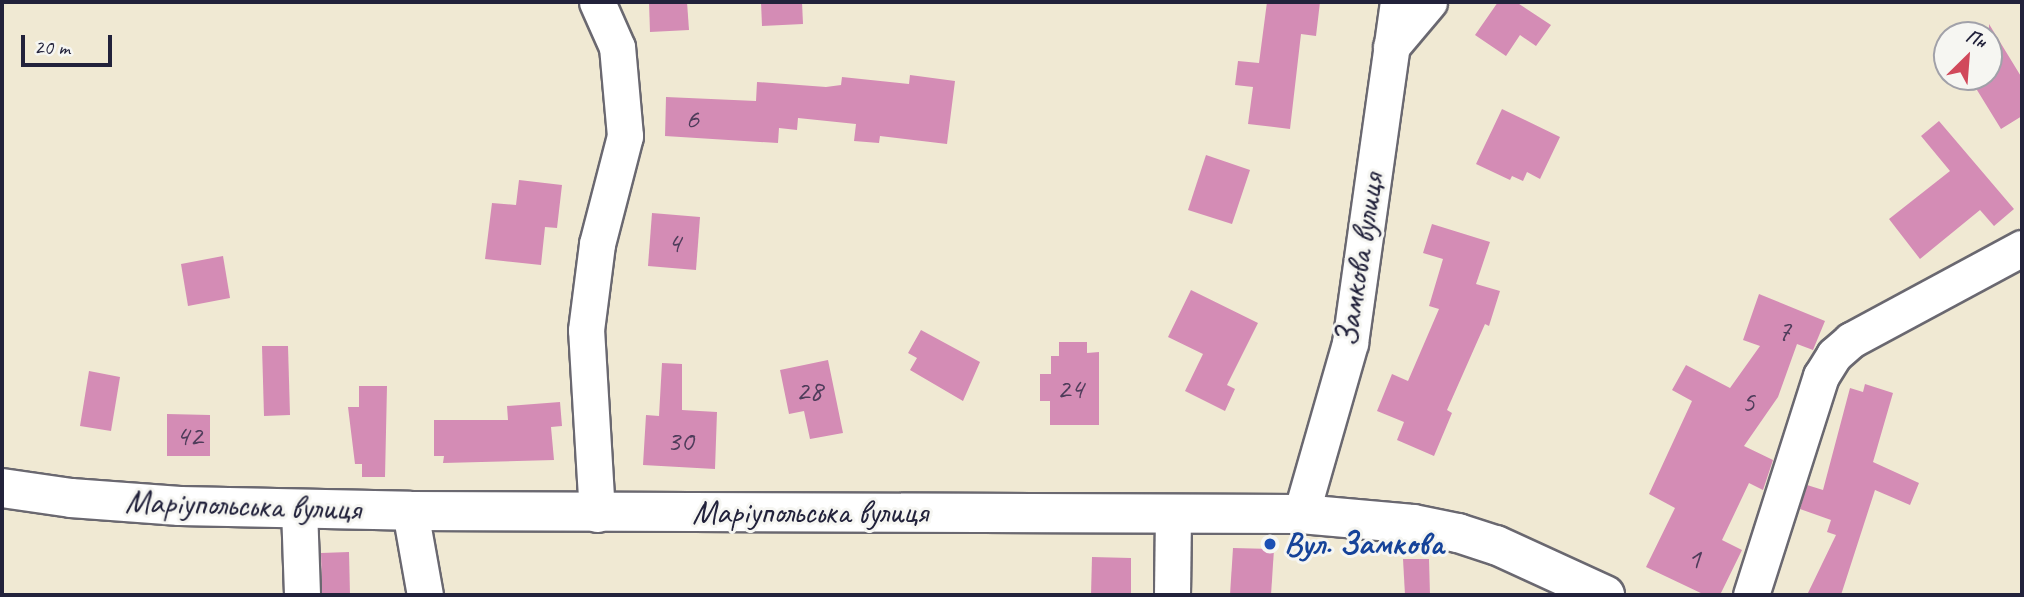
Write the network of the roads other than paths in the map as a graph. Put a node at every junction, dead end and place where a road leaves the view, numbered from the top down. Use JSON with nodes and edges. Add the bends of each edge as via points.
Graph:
{"nodes":[{"id":1,"x":597,"y":2,"type":"edge"},
{"id":2,"x":1398,"y":2,"type":"edge"},
{"id":3,"x":1429,"y":2,"type":"edge"},
{"id":4,"x":1391,"y":47,"type":"junction"},
{"id":5,"x":2022,"y":248,"type":"edge"},
{"id":6,"x":2,"y":488,"type":"edge"},
{"id":7,"x":299,"y":508,"type":"junction"},
{"id":8,"x":410,"y":511,"type":"junction"},
{"id":9,"x":1173,"y":513,"type":"junction"},
{"id":10,"x":597,"y":514,"type":"junction"},
{"id":11,"x":1301,"y":514,"type":"junction"},
{"id":12,"x":302,"y":595,"type":"edge"},
{"id":13,"x":425,"y":595,"type":"edge"},
{"id":14,"x":1172,"y":595,"type":"edge"},
{"id":15,"x":1605,"y":595,"type":"edge"},
{"id":16,"x":1751,"y":595,"type":"edge"}],
"edges":[{"from":1,"to":10,"type":"street","via":[[617,47],[625,136],[597,244],[586,331]]},
{"from":2,"to":4,"type":"street","name":"Замкова вулиця"},
{"from":3,"to":4,"type":"street"},
{"from":4,"to":11,"type":"street","name":"Замкова вулиця","via":[[1350,343]]},
{"from":5,"to":16,"type":"street","via":[[1851,340],[1834,355],[1821,376]]},
{"from":6,"to":7,"type":"main road","name":"Маріупольська вулиця","via":[[180,506]]},
{"from":7,"to":8,"type":"main road","name":"Маріупольська вулиця"},
{"from":7,"to":12,"type":"street"},
{"from":8,"to":10,"type":"main road","name":"Маріупольська вулиця"},
{"from":8,"to":13,"type":"street"},
{"from":9,"to":10,"type":"main road","name":"Маріупольська вулиця"},
{"from":9,"to":11,"type":"main road","name":"Маріупольська вулиця"},
{"from":9,"to":14,"type":"street"},
{"from":11,"to":15,"type":"main road","name":"Маріупольська вулиця","via":[[1458,533],[1496,545]]}]}
